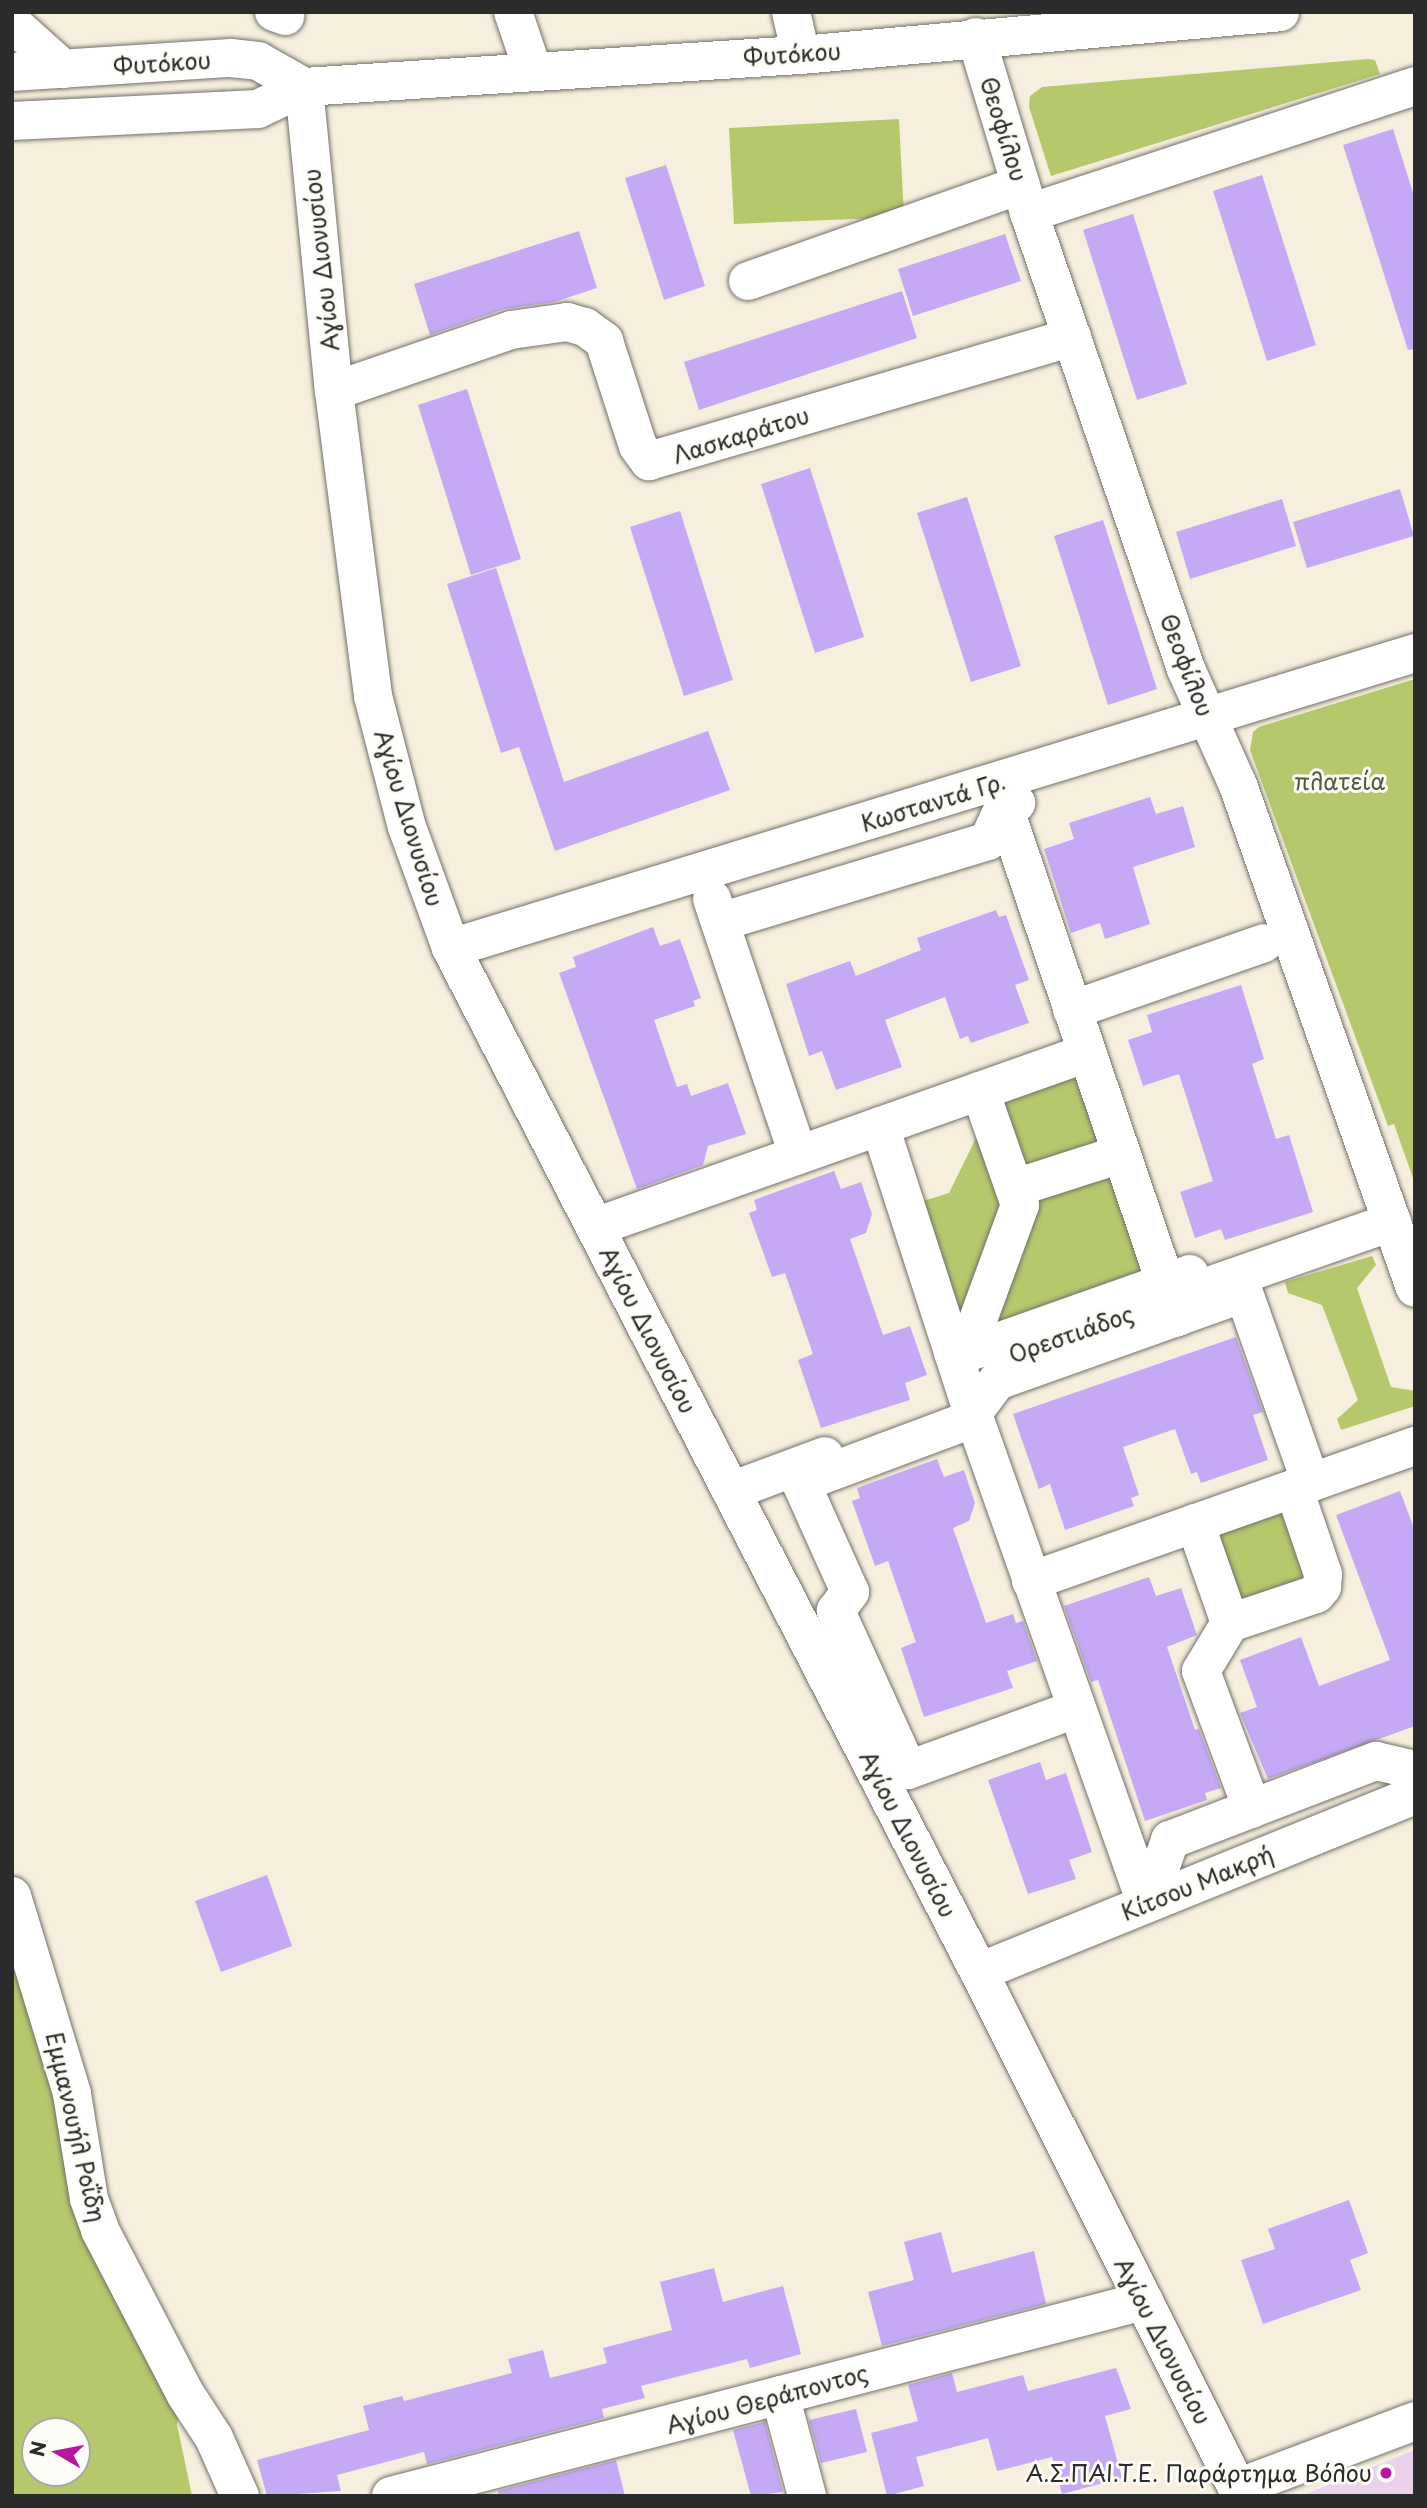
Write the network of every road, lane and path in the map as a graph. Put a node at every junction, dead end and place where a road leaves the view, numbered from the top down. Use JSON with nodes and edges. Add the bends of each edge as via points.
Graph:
{"nodes":[{"id":1,"x":513,"y":12,"type":"edge"},
{"id":2,"x":791,"y":12,"type":"edge"},
{"id":3,"x":1263,"y":13,"type":"edge"},
{"id":4,"x":12,"y":23,"type":"edge"},
{"id":5,"x":976,"y":37,"type":"junction"},
{"id":6,"x":801,"y":55,"type":"junction"},
{"id":7,"x":62,"y":69,"type":"junction"},
{"id":8,"x":533,"y":71,"type":"junction"},
{"id":9,"x":12,"y":72,"type":"edge"},
{"id":10,"x":1415,"y":86,"type":"edge"},
{"id":11,"x":304,"y":87,"type":"junction"},
{"id":12,"x":124,"y":116,"type":"junction"},
{"id":13,"x":12,"y":121,"type":"edge"},
{"id":14,"x":12,"y":137,"type":"edge"},
{"id":15,"x":1025,"y":199,"type":"junction"},
{"id":16,"x":748,"y":282,"type":"dead end"},
{"id":17,"x":1072,"y":337,"type":"junction"},
{"id":18,"x":334,"y":391,"type":"junction"},
{"id":19,"x":1415,"y":653,"type":"edge"},
{"id":20,"x":1202,"y":733,"type":"junction"},
{"id":21,"x":1004,"y":807,"type":"junction"},
{"id":22,"x":704,"y":871,"type":"junction"},
{"id":23,"x":720,"y":922,"type":"junction"},
{"id":24,"x":1264,"y":943,"type":"dead end"},
{"id":25,"x":451,"y":948,"type":"junction"},
{"id":26,"x":1072,"y":1010,"type":"junction"},
{"id":27,"x":1087,"y":1053,"type":"junction"},
{"id":28,"x":980,"y":1091,"type":"junction"},
{"id":29,"x":880,"y":1126,"type":"junction"},
{"id":30,"x":1121,"y":1154,"type":"junction"},
{"id":31,"x":799,"y":1156,"type":"junction"},
{"id":32,"x":1015,"y":1188,"type":"junction"},
{"id":33,"x":1374,"y":1219,"type":"junction"},
{"id":34,"x":595,"y":1227,"type":"junction"},
{"id":35,"x":1261,"y":1268,"type":"junction"},
{"id":36,"x":1415,"y":1288,"type":"edge"},
{"id":37,"x":1171,"y":1300,"type":"junction"},
{"id":38,"x":954,"y":1355,"type":"junction"},
{"id":39,"x":969,"y":1404,"type":"junction"},
{"id":40,"x":1415,"y":1430,"type":"edge"},
{"id":41,"x":1415,"y":1446,"type":"edge"},
{"id":42,"x":1302,"y":1486,"type":"junction"},
{"id":43,"x":731,"y":1491,"type":"junction"},
{"id":44,"x":1195,"y":1523,"type":"junction"},
{"id":45,"x":1031,"y":1581,"type":"junction"},
{"id":46,"x":1230,"y":1623,"type":"junction"},
{"id":47,"x":1076,"y":1709,"type":"junction"},
{"id":48,"x":1415,"y":1770,"type":"edge"},
{"id":49,"x":1415,"y":1795,"type":"edge"},
{"id":50,"x":1252,"y":1809,"type":"junction"},
{"id":51,"x":1142,"y":1891,"type":"junction"},
{"id":52,"x":12,"y":1896,"type":"edge"},
{"id":53,"x":979,"y":1972,"type":"junction"},
{"id":54,"x":1144,"y":2301,"type":"junction"},
{"id":55,"x":780,"y":2395,"type":"junction"},
{"id":56,"x":1415,"y":2421,"type":"edge"},
{"id":57,"x":438,"y":2491,"type":"edge"},
{"id":58,"x":1239,"y":2492,"type":"edge"},
{"id":59,"x":240,"y":2496,"type":"edge"},
{"id":60,"x":391,"y":2496,"type":"edge"},
{"id":61,"x":807,"y":2496,"type":"edge"}],
"edges":[{"from":1,"to":8,"type":"street"},
{"from":2,"to":6,"type":"street"},
{"from":3,"to":5,"type":"street","name":"Φυτόκου"},
{"from":4,"to":7,"type":"street"},
{"from":5,"to":6,"type":"street","name":"Φυτόκου"},
{"from":5,"to":15,"type":"street","name":"Θεοφίλου"},
{"from":6,"to":8,"type":"street","name":"Φυτόκου"},
{"from":7,"to":9,"type":"street","name":"Φυτόκου"},
{"from":7,"to":11,"type":"street","name":"Φυτόκου","via":[[231,58],[258,61]]},
{"from":8,"to":11,"type":"street","name":"Φυτόκου"},
{"from":10,"to":15,"type":"street"},
{"from":11,"to":12,"type":"street","name":"Φυτόκου","via":[[258,109]]},
{"from":11,"to":18,"type":"street","name":"Αγίου Διονυσίου"},
{"from":12,"to":13,"type":"street","name":"Φυτόκου"},
{"from":12,"to":14,"type":"street"},
{"from":15,"to":16,"type":"street"},
{"from":15,"to":17,"type":"street","name":"Θεοφίλου"},
{"from":17,"to":18,"type":"street","name":"Λασκαράτου","via":[[649,461],[638,446],[604,341],[585,327],[567,322],[511,330]]},
{"from":17,"to":20,"type":"street","name":"Θεοφίλου","via":[[1186,669]]},
{"from":18,"to":25,"type":"street","name":"Αγίου Διονυσίου","via":[[373,696],[403,815]]},
{"from":19,"to":20,"type":"street","name":"Κωσταντά Γρ."},
{"from":20,"to":21,"type":"street"},
{"from":20,"to":22,"type":"street","name":"Κωσταντά Γρ."},
{"from":20,"to":33,"type":"street","name":"Θεοφίλου","via":[[1238,785]]},
{"from":21,"to":23,"type":"street","via":[[988,841]]},
{"from":21,"to":26,"type":"street"},
{"from":22,"to":23,"type":"street"},
{"from":22,"to":25,"type":"street","name":"Κωσταντά Γρ."},
{"from":23,"to":31,"type":"street"},
{"from":24,"to":26,"type":"street"},
{"from":25,"to":34,"type":"street","name":"Αγίου Διονυσίου"},
{"from":26,"to":27,"type":"street"},
{"from":27,"to":28,"type":"street"},
{"from":27,"to":30,"type":"street"},
{"from":28,"to":29,"type":"street"},
{"from":28,"to":32,"type":"street"},
{"from":29,"to":31,"type":"street"},
{"from":29,"to":38,"type":"street"},
{"from":30,"to":32,"type":"street"},
{"from":30,"to":37,"type":"street"},
{"from":31,"to":34,"type":"street"},
{"from":32,"to":38,"type":"street","via":[[1020,1205],[968,1347]]},
{"from":33,"to":35,"type":"street","name":"Ορεστιάδος"},
{"from":33,"to":36,"type":"street","name":"Θεοφίλου"},
{"from":33,"to":37,"type":"street"},
{"from":34,"to":43,"type":"street","name":"Αγίου Διονυσίου"},
{"from":35,"to":37,"type":"street","name":"Ορεστιάδος"},
{"from":35,"to":40,"type":"street","via":[[1327,1460]]},
{"from":37,"to":38,"type":"street"},
{"from":37,"to":39,"type":"street","name":"Ορεστιάδος","via":[[992,1362]]},
{"from":37,"to":42,"type":"street","via":[[1244,1293]]},
{"from":38,"to":39,"type":"street"},
{"from":39,"to":43,"type":"street","name":"Ορεστιάδος"},
{"from":39,"to":45,"type":"street"},
{"from":39,"to":47,"type":"street","via":[[967,1421],[801,1483],[850,1592],[836,1611],[908,1770]]},
{"from":41,"to":42,"type":"street"},
{"from":42,"to":44,"type":"street"},
{"from":42,"to":46,"type":"street","via":[[1324,1574],[1322,1587],[1315,1594]]},
{"from":43,"to":53,"type":"street","name":"Αγίου Διονυσίου"},
{"from":44,"to":45,"type":"street"},
{"from":44,"to":46,"type":"street"},
{"from":45,"to":47,"type":"street"},
{"from":46,"to":50,"type":"street","via":[[1201,1671]]},
{"from":47,"to":51,"type":"street"},
{"from":48,"to":50,"type":"street","via":[[1376,1761]]},
{"from":49,"to":51,"type":"street","name":"Κίτσου Μακρή"},
{"from":50,"to":51,"type":"street","via":[[1170,1840],[1160,1869]]},
{"from":51,"to":53,"type":"street","name":"Κίτσου Μακρή"},
{"from":52,"to":59,"type":"street","name":"Εμμανουήλ Ροΐδη","via":[[69,2081],[89,2199],[100,2230],[186,2395],[214,2438]]},
{"from":53,"to":54,"type":"street","name":"Αγίου Διονυσίου"},
{"from":54,"to":55,"type":"street","name":"Αγίου Θεράποντος"},
{"from":54,"to":58,"type":"street","name":"Αγίου Διονυσίου"},
{"from":55,"to":57,"type":"street","name":"Αγίου Θεράποντος"},
{"from":55,"to":61,"type":"street"},
{"from":56,"to":58,"type":"street"},
{"from":57,"to":60,"type":"street","name":"Αγίου Θεράποντος"}]}
